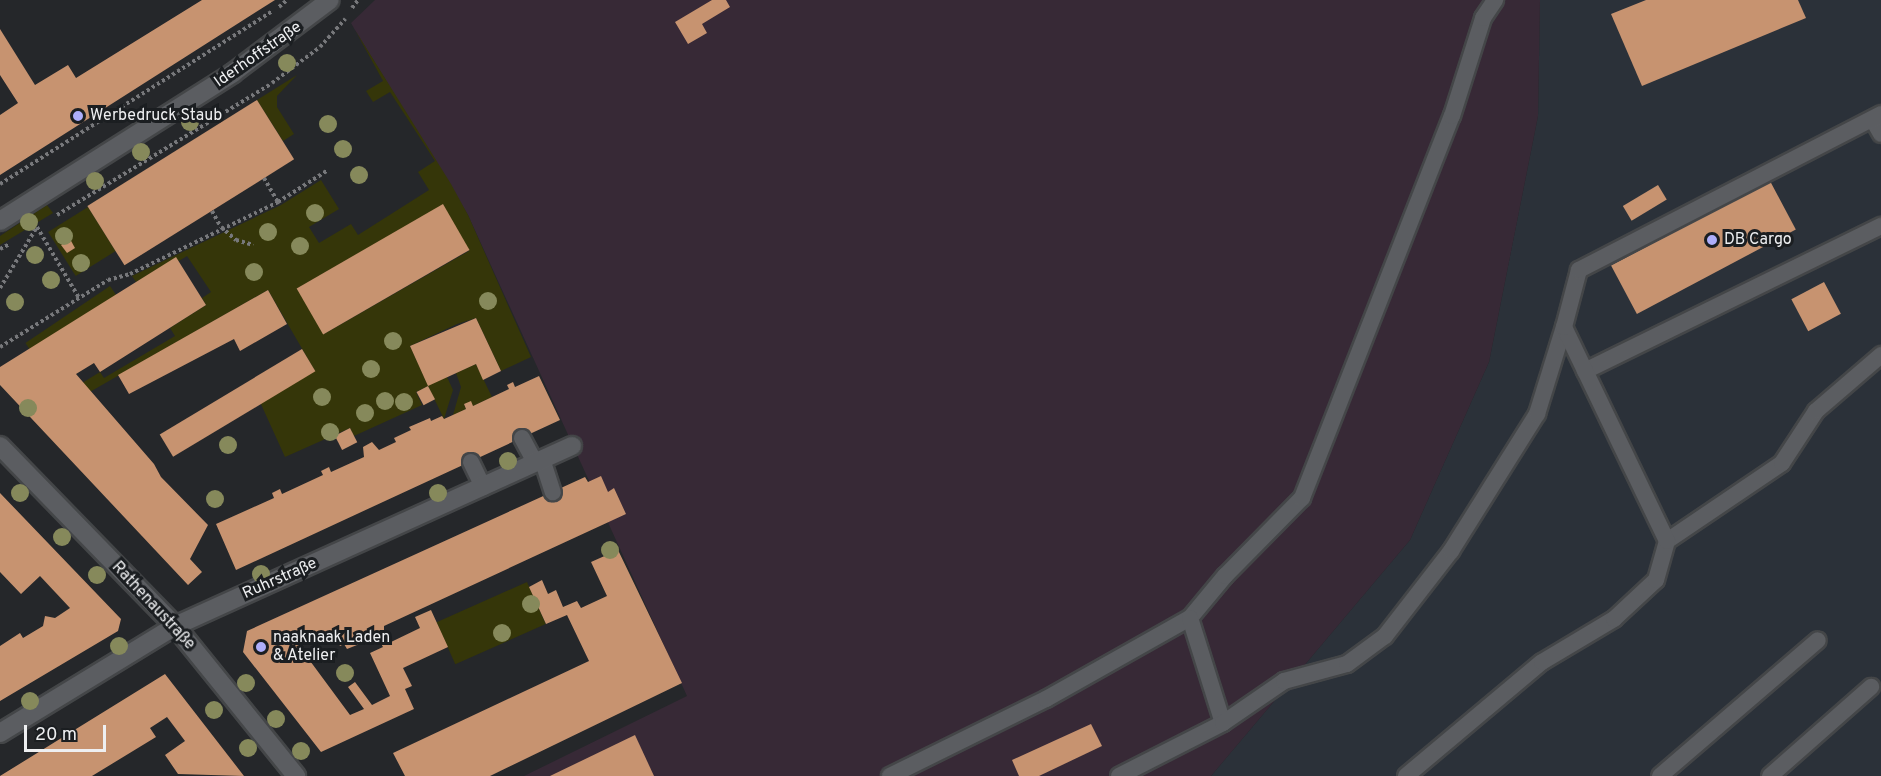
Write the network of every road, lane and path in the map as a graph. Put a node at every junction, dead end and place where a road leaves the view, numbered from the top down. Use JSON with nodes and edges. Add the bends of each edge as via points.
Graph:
{"nodes":[{"id":1,"x":287,"y":0,"type":"edge"},
{"id":2,"x":330,"y":0,"type":"edge"},
{"id":3,"x":358,"y":0,"type":"edge"},
{"id":4,"x":1495,"y":0,"type":"edge"},
{"id":5,"x":1878,"y":122,"type":"edge"},
{"id":6,"x":328,"y":170,"type":"dead end"},
{"id":7,"x":264,"y":178,"type":"dead end"},
{"id":8,"x":0,"y":184,"type":"edge"},
{"id":9,"x":278,"y":202,"type":"junction"},
{"id":10,"x":212,"y":211,"type":"dead end"},
{"id":11,"x":55,"y":216,"type":"dead end"},
{"id":12,"x":0,"y":221,"type":"edge"},
{"id":13,"x":46,"y":222,"type":"dead end"},
{"id":14,"x":1881,"y":226,"type":"edge"},
{"id":15,"x":37,"y":227,"type":"junction"},
{"id":16,"x":221,"y":227,"type":"junction"},
{"id":17,"x":27,"y":233,"type":"dead end"},
{"id":18,"x":18,"y":238,"type":"dead end"},
{"id":19,"x":253,"y":245,"type":"dead end"},
{"id":20,"x":0,"y":249,"type":"edge"},
{"id":21,"x":0,"y":288,"type":"edge"},
{"id":22,"x":79,"y":298,"type":"junction"},
{"id":23,"x":1564,"y":327,"type":"junction"},
{"id":24,"x":0,"y":347,"type":"edge"},
{"id":25,"x":1881,"y":356,"type":"edge"},
{"id":26,"x":1585,"y":371,"type":"junction"},
{"id":27,"x":522,"y":438,"type":"dead end"},
{"id":28,"x":0,"y":446,"type":"edge"},
{"id":29,"x":572,"y":446,"type":"dead end"},
{"id":30,"x":538,"y":461,"type":"junction"},
{"id":31,"x":471,"y":462,"type":"dead end"},
{"id":32,"x":483,"y":487,"type":"junction"},
{"id":33,"x":553,"y":492,"type":"dead end"},
{"id":34,"x":1667,"y":541,"type":"junction"},
{"id":35,"x":1190,"y":618,"type":"junction"},
{"id":36,"x":175,"y":626,"type":"junction"},
{"id":37,"x":1818,"y":640,"type":"dead end"},
{"id":38,"x":1871,"y":687,"type":"dead end"},
{"id":39,"x":1223,"y":723,"type":"junction"},
{"id":40,"x":0,"y":733,"type":"edge"},
{"id":41,"x":296,"y":776,"type":"edge"},
{"id":42,"x":890,"y":776,"type":"edge"},
{"id":43,"x":1119,"y":776,"type":"edge"},
{"id":44,"x":1406,"y":776,"type":"edge"},
{"id":45,"x":1660,"y":776,"type":"edge"},
{"id":46,"x":1770,"y":776,"type":"edge"}],
"edges":[{"from":1,"to":8,"type":"path"},
{"from":2,"to":12,"type":"street","name":"Iderhoffstraße","via":[[241,68]]},
{"from":3,"to":11,"type":"path","via":[[332,35],[291,70]]},
{"from":4,"to":35,"type":"lane","via":[[1483,18],[1452,116],[1302,498],[1225,576]]},
{"from":5,"to":23,"type":"lane","via":[[1579,270]]},
{"from":6,"to":9,"type":"path"},
{"from":7,"to":9,"type":"path"},
{"from":9,"to":16,"type":"path"},
{"from":10,"to":16,"type":"path"},
{"from":13,"to":15,"type":"path"},
{"from":14,"to":26,"type":"lane"},
{"from":15,"to":17,"type":"path"},
{"from":15,"to":21,"type":"path"},
{"from":15,"to":22,"type":"path"},
{"from":16,"to":19,"type":"path","via":[[236,240]]},
{"from":16,"to":22,"type":"path","via":[[130,274],[108,280]]},
{"from":18,"to":20,"type":"path"},
{"from":22,"to":24,"type":"path"},
{"from":23,"to":26,"type":"lane"},
{"from":23,"to":39,"type":"lane","via":[[1537,414],[1451,551],[1385,636],[1347,664],[1284,681]]},
{"from":25,"to":34,"type":"lane","via":[[1816,411],[1782,463]]},
{"from":26,"to":34,"type":"lane"},
{"from":27,"to":30,"type":"lane"},
{"from":28,"to":36,"type":"street","name":"Rathenaustraße"},
{"from":29,"to":30,"type":"street","name":"Ruhrstraße"},
{"from":30,"to":32,"type":"street","name":"Ruhrstraße"},
{"from":30,"to":33,"type":"lane"},
{"from":31,"to":32,"type":"lane"},
{"from":32,"to":36,"type":"street","name":"Ruhrstraße"},
{"from":34,"to":44,"type":"lane","via":[[1656,580],[1614,619],[1542,662]]},
{"from":35,"to":39,"type":"lane"},
{"from":35,"to":42,"type":"lane","via":[[1046,699]]},
{"from":36,"to":40,"type":"street","name":"Ruhrstraße"},
{"from":36,"to":41,"type":"street","name":"Rathenaustraße"},
{"from":37,"to":45,"type":"lane"},
{"from":38,"to":46,"type":"lane"},
{"from":39,"to":43,"type":"lane"}]}
